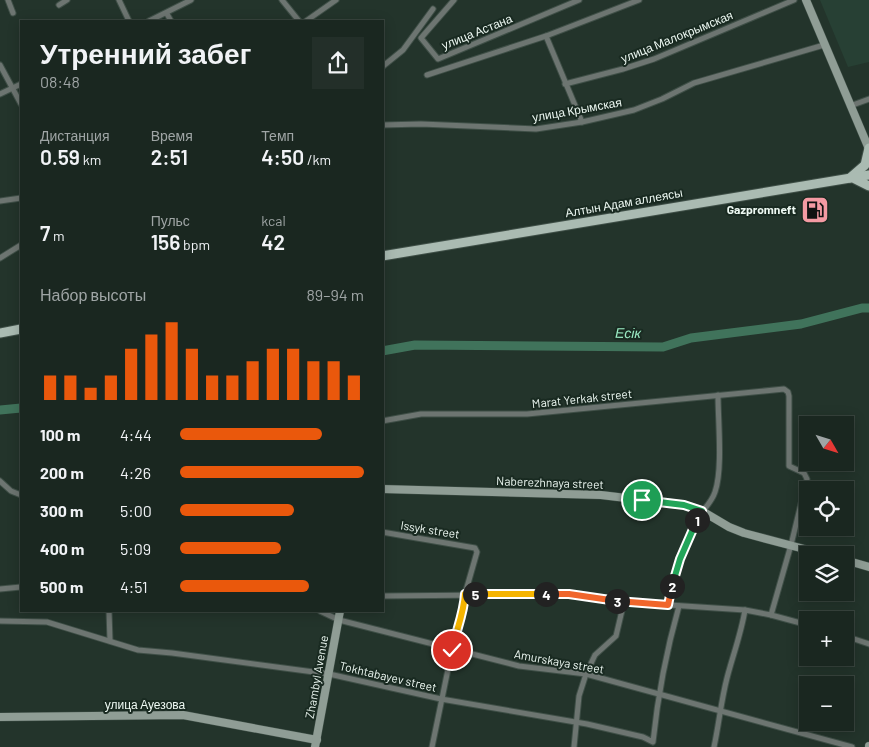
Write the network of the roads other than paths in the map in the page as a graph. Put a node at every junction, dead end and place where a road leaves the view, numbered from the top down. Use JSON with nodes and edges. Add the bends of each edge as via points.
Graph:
{"nodes":[{"id":1,"x":8,"y":0,"type":"edge"},
{"id":2,"x":67,"y":0,"type":"edge"},
{"id":3,"x":119,"y":0,"type":"edge"},
{"id":4,"x":191,"y":0,"type":"edge"},
{"id":5,"x":282,"y":0,"type":"edge"},
{"id":6,"x":336,"y":0,"type":"edge"},
{"id":7,"x":454,"y":0,"type":"edge"},
{"id":8,"x":579,"y":0,"type":"edge"},
{"id":9,"x":639,"y":0,"type":"edge"},
{"id":10,"x":794,"y":0,"type":"edge"},
{"id":11,"x":806,"y":0,"type":"edge"},
{"id":12,"x":59,"y":5,"type":"dead end"},
{"id":13,"x":433,"y":9,"type":"dead end"},
{"id":14,"x":13,"y":13,"type":"dead end"},
{"id":15,"x":167,"y":14,"type":"junction"},
{"id":16,"x":128,"y":20,"type":"edge"},
{"id":17,"x":152,"y":20,"type":"edge"},
{"id":18,"x":170,"y":20,"type":"edge"},
{"id":19,"x":298,"y":20,"type":"edge"},
{"id":20,"x":307,"y":20,"type":"edge"},
{"id":21,"x":546,"y":36,"type":"junction"},
{"id":22,"x":824,"y":45,"type":"junction"},
{"id":23,"x":0,"y":65,"type":"edge"},
{"id":24,"x":384,"y":65,"type":"edge"},
{"id":25,"x":427,"y":75,"type":"dead end"},
{"id":26,"x":565,"y":84,"type":"junction"},
{"id":27,"x":20,"y":85,"type":"edge"},
{"id":28,"x":13,"y":89,"type":"junction"},
{"id":29,"x":0,"y":94,"type":"edge"},
{"id":30,"x":869,"y":99,"type":"edge"},
{"id":31,"x":20,"y":102,"type":"edge"},
{"id":32,"x":850,"y":106,"type":"junction"},
{"id":33,"x":582,"y":122,"type":"junction"},
{"id":34,"x":384,"y":125,"type":"edge"},
{"id":35,"x":868,"y":146,"type":"edge"},
{"id":36,"x":869,"y":175,"type":"edge"},
{"id":37,"x":851,"y":179,"type":"junction"},
{"id":38,"x":869,"y":186,"type":"edge"},
{"id":39,"x":20,"y":198,"type":"edge"},
{"id":40,"x":0,"y":201,"type":"edge"},
{"id":41,"x":20,"y":246,"type":"edge"},
{"id":42,"x":384,"y":256,"type":"edge"},
{"id":43,"x":0,"y":258,"type":"edge"},
{"id":44,"x":20,"y":329,"type":"edge"},
{"id":45,"x":0,"y":333,"type":"edge"},
{"id":46,"x":718,"y":395,"type":"junction"},
{"id":47,"x":384,"y":421,"type":"edge"},
{"id":48,"x":0,"y":481,"type":"edge"},
{"id":49,"x":384,"y":489,"type":"edge"},
{"id":50,"x":20,"y":495,"type":"edge"},
{"id":51,"x":702,"y":511,"type":"junction"},
{"id":52,"x":384,"y":532,"type":"edge"},
{"id":53,"x":791,"y":545,"type":"junction"},
{"id":54,"x":799,"y":547,"type":"edge"},
{"id":55,"x":854,"y":563,"type":"edge"},
{"id":56,"x":869,"y":567,"type":"edge"},
{"id":57,"x":20,"y":588,"type":"edge"},
{"id":58,"x":0,"y":589,"type":"edge"},
{"id":59,"x":465,"y":594,"type":"junction"},
{"id":60,"x":384,"y":596,"type":"edge"},
{"id":61,"x":624,"y":602,"type":"junction"},
{"id":62,"x":668,"y":605,"type":"junction"},
{"id":63,"x":679,"y":606,"type":"junction"},
{"id":64,"x":745,"y":610,"type":"junction"},
{"id":65,"x":109,"y":612,"type":"edge"},
{"id":66,"x":325,"y":612,"type":"edge"},
{"id":67,"x":339,"y":615,"type":"edge"},
{"id":68,"x":771,"y":615,"type":"junction"},
{"id":69,"x":0,"y":621,"type":"edge"},
{"id":70,"x":799,"y":623,"type":"edge"},
{"id":71,"x":854,"y":639,"type":"edge"},
{"id":72,"x":110,"y":642,"type":"junction"},
{"id":73,"x":869,"y":644,"type":"edge"},
{"id":74,"x":452,"y":650,"type":"junction"},
{"id":75,"x":329,"y":674,"type":"junction"},
{"id":76,"x":586,"y":674,"type":"junction"},
{"id":77,"x":658,"y":694,"type":"junction"},
{"id":78,"x":441,"y":699,"type":"junction"},
{"id":79,"x":720,"y":710,"type":"junction"},
{"id":80,"x":0,"y":717,"type":"edge"},
{"id":81,"x":576,"y":723,"type":"junction"},
{"id":82,"x":316,"y":743,"type":"edge"},
{"id":83,"x":432,"y":747,"type":"edge"},
{"id":84,"x":574,"y":747,"type":"edge"},
{"id":85,"x":714,"y":747,"type":"edge"},
{"id":86,"x":852,"y":747,"type":"edge"}],
"edges":[{"from":1,"to":14,"type":"street"},
{"from":2,"to":12,"type":"street"},
{"from":3,"to":16,"type":"street"},
{"from":4,"to":15,"type":"street"},
{"from":5,"to":19,"type":"street"},
{"from":6,"to":20,"type":"street"},
{"from":7,"to":8,"type":"street","name":"улица Астана","via":[[421,38],[438,59]]},
{"from":9,"to":21,"type":"street"},
{"from":10,"to":26,"type":"street","name":"улица Малокрымская","via":[[654,60]]},
{"from":11,"to":22,"type":"street"},
{"from":13,"to":24,"type":"street","via":[[403,50]]},
{"from":15,"to":17,"type":"street"},
{"from":15,"to":18,"type":"street"},
{"from":21,"to":25,"type":"street"},
{"from":21,"to":26,"type":"street"},
{"from":22,"to":32,"type":"street"},
{"from":22,"to":33,"type":"street","name":"улица Крымская","via":[[694,83],[634,110]]},
{"from":23,"to":28,"type":"street"},
{"from":26,"to":33,"type":"street"},
{"from":27,"to":28,"type":"street"},
{"from":28,"to":29,"type":"street"},
{"from":28,"to":31,"type":"street"},
{"from":30,"to":32,"type":"street"},
{"from":32,"to":35,"type":"street"},
{"from":33,"to":34,"type":"street","name":"улица Крымская","via":[[536,129]]},
{"from":35,"to":37,"type":"main road","via":[[865,165]]},
{"from":36,"to":37,"type":"main road","name":"Алтын Адам аллеясы"},
{"from":37,"to":38,"type":"main road"},
{"from":37,"to":42,"type":"main road","name":"Алтын Адам аллеясы"},
{"from":39,"to":40,"type":"street"},
{"from":41,"to":43,"type":"street"},
{"from":44,"to":45,"type":"main road"},
{"from":46,"to":47,"type":"street","name":"Marat Yerkak street","via":[[527,414],[421,414]]},
{"from":46,"to":51,"type":"street","via":[[718,478],[712,498]]},
{"from":46,"to":53,"type":"street","name":"Marat Yerkak street","via":[[784,389],[788,392],[789,466],[804,473],[806,479]]},
{"from":48,"to":50,"type":"street"},
{"from":49,"to":51,"type":"street","name":"Naberezhnaya street","via":[[601,495],[684,505]]},
{"from":51,"to":53,"type":"street","name":"Naberezhnaya street","via":[[744,533]]},
{"from":51,"to":62,"type":"street","via":[[680,559]]},
{"from":52,"to":59,"type":"street","name":"Issyk street","via":[[475,548]]},
{"from":53,"to":54,"type":"street","name":"Naberezhnaya street"},
{"from":53,"to":68,"type":"street"},
{"from":55,"to":56,"type":"street"},
{"from":57,"to":58,"type":"street"},
{"from":59,"to":60,"type":"street"},
{"from":59,"to":61,"type":"street","via":[[569,594]]},
{"from":59,"to":74,"type":"street","via":[[464,611]]},
{"from":61,"to":62,"type":"street"},
{"from":61,"to":76,"type":"street","via":[[616,636],[595,655]]},
{"from":62,"to":63,"type":"street"},
{"from":63,"to":64,"type":"street"},
{"from":63,"to":77,"type":"street"},
{"from":64,"to":68,"type":"street"},
{"from":64,"to":79,"type":"street"},
{"from":65,"to":72,"type":"street"},
{"from":66,"to":67,"type":"street","name":"Amurskaya street"},
{"from":67,"to":74,"type":"street","name":"Amurskaya street"},
{"from":67,"to":75,"type":"street","name":"Zhambyl Avenue"},
{"from":68,"to":70,"type":"street"},
{"from":69,"to":72,"type":"street","name":"Tokhtabayev street","via":[[47,622]]},
{"from":71,"to":73,"type":"street"},
{"from":72,"to":75,"type":"street","name":"Tokhtabayev street","via":[[138,650]]},
{"from":74,"to":76,"type":"street","name":"Amurskaya street","via":[[519,666]]},
{"from":74,"to":78,"type":"street"},
{"from":75,"to":78,"type":"street","name":"Tokhtabayev street"},
{"from":75,"to":82,"type":"street","name":"Zhambyl Avenue"},
{"from":76,"to":77,"type":"street","name":"Amurskaya street"},
{"from":76,"to":81,"type":"street"},
{"from":77,"to":79,"type":"street","name":"Amurskaya street"},
{"from":77,"to":81,"type":"street","name":"Tokhtabayev street","via":[[653,742]]},
{"from":78,"to":81,"type":"street","name":"Tokhtabayev street"},
{"from":78,"to":83,"type":"street"},
{"from":79,"to":85,"type":"street"},
{"from":79,"to":86,"type":"street","name":"Amurskaya street"},
{"from":80,"to":82,"type":"street","name":"улица Ауезова","via":[[184,715]]},
{"from":81,"to":84,"type":"street"}]}
